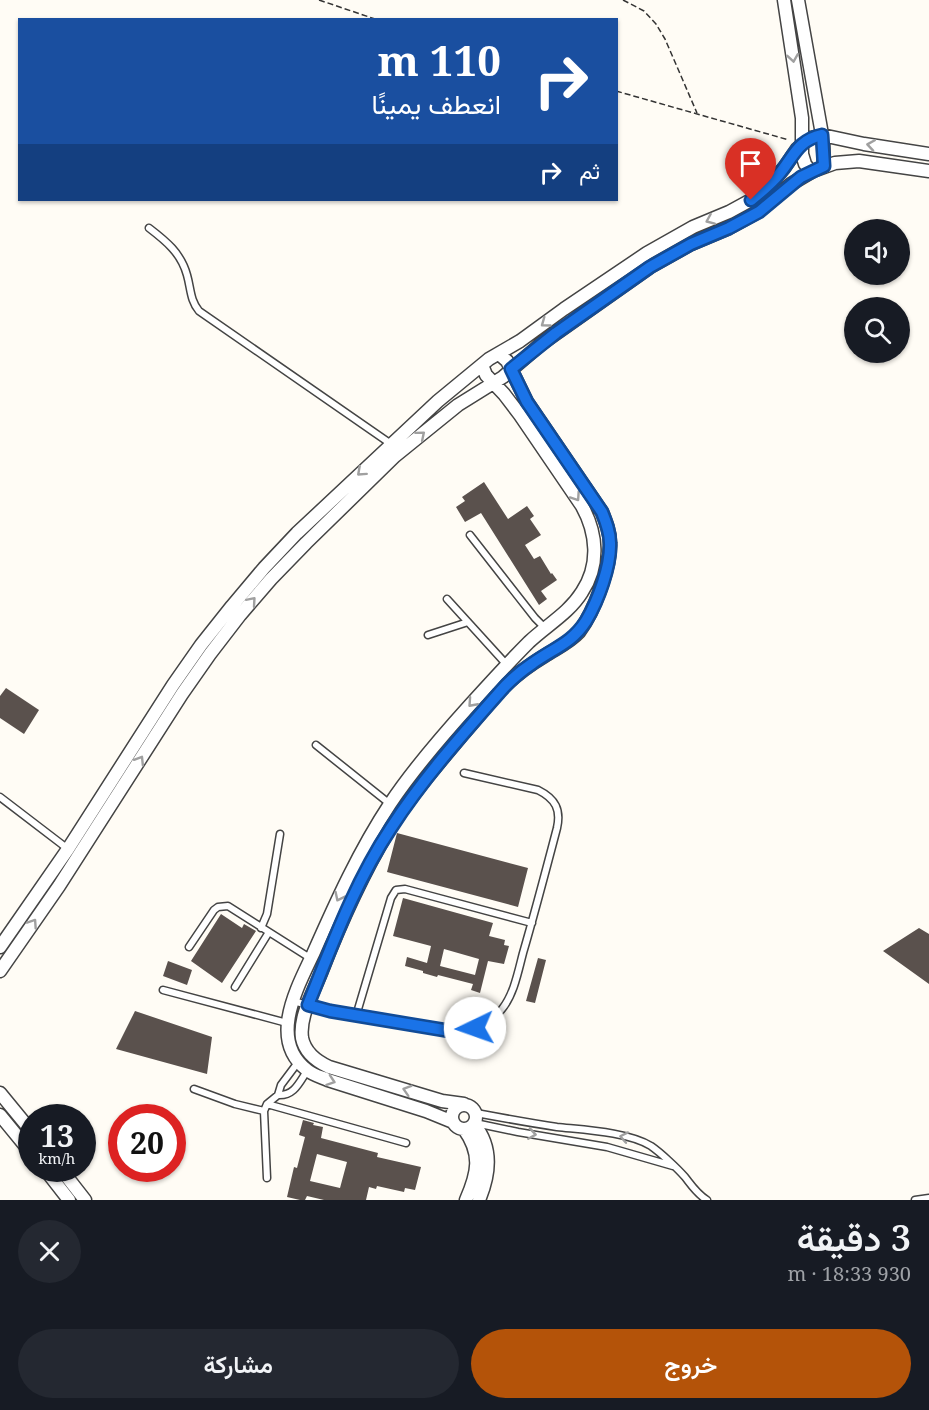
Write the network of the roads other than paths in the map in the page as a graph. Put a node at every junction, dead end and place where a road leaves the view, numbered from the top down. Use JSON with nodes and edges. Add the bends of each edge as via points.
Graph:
{"nodes":[{"id":1,"x":784,"y":0,"type":"edge"},
{"id":2,"x":798,"y":0,"type":"edge"},
{"id":3,"x":822,"y":135,"type":"junction"},
{"id":4,"x":802,"y":144,"type":"junction"},
{"id":5,"x":929,"y":154,"type":"edge"},
{"id":6,"x":824,"y":166,"type":"junction"},
{"id":7,"x":929,"y":171,"type":"edge"},
{"id":8,"x":811,"y":172,"type":"junction"},
{"id":9,"x":149,"y":228,"type":"dead end"},
{"id":10,"x":499,"y":354,"type":"junction"},
{"id":11,"x":482,"y":365,"type":"junction"},
{"id":12,"x":511,"y":369,"type":"junction"},
{"id":13,"x":493,"y":382,"type":"junction"},
{"id":14,"x":392,"y":444,"type":"junction"},
{"id":15,"x":470,"y":535,"type":"dead end"},
{"id":16,"x":447,"y":599,"type":"dead end"},
{"id":17,"x":563,"y":614,"type":"junction"},
{"id":18,"x":468,"y":622,"type":"junction"},
{"id":19,"x":545,"y":628,"type":"junction"},
{"id":20,"x":579,"y":631,"type":"junction"},
{"id":21,"x":429,"y":635,"type":"dead end"},
{"id":22,"x":563,"y":645,"type":"junction"},
{"id":23,"x":507,"y":665,"type":"junction"},
{"id":24,"x":316,"y":746,"type":"dead end"},
{"id":25,"x":464,"y":773,"type":"dead end"},
{"id":26,"x":0,"y":797,"type":"edge"},
{"id":27,"x":390,"y":804,"type":"junction"},
{"id":28,"x":280,"y":834,"type":"dead end"},
{"id":29,"x":68,"y":849,"type":"junction"},
{"id":30,"x":532,"y":923,"type":"junction"},
{"id":31,"x":261,"y":928,"type":"junction"},
{"id":32,"x":268,"y":932,"type":"junction"},
{"id":33,"x":0,"y":947,"type":"edge"},
{"id":34,"x":189,"y":947,"type":"dead end"},
{"id":35,"x":310,"y":958,"type":"junction"},
{"id":36,"x":0,"y":971,"type":"edge"},
{"id":37,"x":235,"y":987,"type":"dead end"},
{"id":38,"x":163,"y":990,"type":"dead end"},
{"id":39,"x":293,"y":1001,"type":"junction"},
{"id":40,"x":308,"y":1005,"type":"junction"},
{"id":41,"x":356,"y":1016,"type":"junction"},
{"id":42,"x":287,"y":1023,"type":"junction"},
{"id":43,"x":303,"y":1066,"type":"junction"},
{"id":44,"x":194,"y":1089,"type":"dead end"},
{"id":45,"x":0,"y":1093,"type":"edge"},
{"id":46,"x":278,"y":1095,"type":"junction"},
{"id":47,"x":464,"y":1104,"type":"junction"},
{"id":48,"x":265,"y":1108,"type":"junction"},
{"id":49,"x":0,"y":1115,"type":"edge"},
{"id":50,"x":18,"y":1115,"type":"edge"},
{"id":51,"x":468,"y":1122,"type":"junction"},
{"id":52,"x":18,"y":1137,"type":"edge"},
{"id":53,"x":406,"y":1143,"type":"dead end"},
{"id":54,"x":673,"y":1166,"type":"junction"},
{"id":55,"x":267,"y":1178,"type":"dead end"},
{"id":56,"x":55,"y":1182,"type":"edge"},
{"id":57,"x":71,"y":1182,"type":"edge"},
{"id":58,"x":69,"y":1200,"type":"edge"},
{"id":59,"x":85,"y":1200,"type":"edge"},
{"id":60,"x":466,"y":1200,"type":"edge"},
{"id":61,"x":479,"y":1200,"type":"edge"},
{"id":62,"x":707,"y":1200,"type":"edge"}],
"edges":[{"from":1,"to":4,"type":"street","one_way":true,"via":[[802,118]]},
{"from":2,"to":3,"type":"street"},
{"from":3,"to":4,"type":"street"},
{"from":5,"to":3,"type":"street","one_way":true},
{"from":3,"to":6,"type":"street"},
{"from":4,"to":8,"type":"street","via":[[803,159]]},
{"from":4,"to":10,"type":"street","one_way":true,"via":[[778,175],[751,200],[647,253]]},
{"from":6,"to":7,"type":"street","via":[[859,161]]},
{"from":6,"to":8,"type":"street"},
{"from":8,"to":12,"type":"street","via":[[759,212],[650,267]]},
{"from":9,"to":14,"type":"lane","via":[[169,243],[181,260],[191,298],[199,311]]},
{"from":10,"to":11,"type":"street"},
{"from":10,"to":12,"type":"street"},
{"from":11,"to":13,"type":"street"},
{"from":11,"to":14,"type":"street"},
{"from":12,"to":13,"type":"street"},
{"from":12,"to":20,"type":"street","via":[[527,402],[594,498],[608,527],[610,543],[601,588]]},
{"from":13,"to":17,"type":"street","one_way":true,"via":[[570,488],[592,530],[595,555],[589,581]]},
{"from":36,"to":13,"type":"street","one_way":true,"via":[[182,694],[240,615],[395,456]]},
{"from":14,"to":29,"type":"street","one_way":true,"via":[[297,533],[232,606],[173,685]]},
{"from":15,"to":19,"type":"lane"},
{"from":16,"to":18,"type":"lane"},
{"from":17,"to":19,"type":"street"},
{"from":17,"to":20,"type":"street","via":[[574,620]]},
{"from":18,"to":21,"type":"lane"},
{"from":18,"to":23,"type":"lane"},
{"from":19,"to":22,"type":"street","via":[[551,640]]},
{"from":19,"to":23,"type":"street"},
{"from":20,"to":22,"type":"street"},
{"from":22,"to":40,"type":"street","via":[[507,684],[417,790],[367,869]]},
{"from":23,"to":27,"type":"street","one_way":true,"via":[[435,745]]},
{"from":24,"to":27,"type":"lane"},
{"from":25,"to":30,"type":"lane","via":[[538,790],[554,801],[559,819]]},
{"from":26,"to":29,"type":"lane"},
{"from":27,"to":35,"type":"street","one_way":true,"via":[[349,875]]},
{"from":28,"to":31,"type":"lane","via":[[267,914]]},
{"from":29,"to":33,"type":"street"},
{"from":30,"to":41,"type":"lane","via":[[510,997],[502,1010],[483,1025],[450,1031]]},
{"from":30,"to":41,"type":"lane","via":[[405,889],[396,890]]},
{"from":31,"to":32,"type":"lane"},
{"from":31,"to":34,"type":"lane","via":[[223,905],[214,910]]},
{"from":32,"to":35,"type":"lane"},
{"from":32,"to":37,"type":"lane"},
{"from":35,"to":39,"type":"street"},
{"from":38,"to":42,"type":"lane"},
{"from":39,"to":40,"type":"lane"},
{"from":39,"to":42,"type":"street"},
{"from":40,"to":41,"type":"lane"},
{"from":47,"to":40,"type":"street","one_way":true,"via":[[442,1101],[317,1061],[302,1040]]},
{"from":42,"to":43,"type":"street","via":[[292,1050]]},
{"from":43,"to":46,"type":"lane","via":[[281,1085]]},
{"from":43,"to":46,"type":"lane","via":[[293,1092]]},
{"from":43,"to":51,"type":"street","one_way":true,"via":[[328,1080]]},
{"from":44,"to":48,"type":"lane","via":[[235,1104]]},
{"from":45,"to":50,"type":"street"},
{"from":46,"to":48,"type":"lane"},
{"from":47,"to":51,"type":"street","via":[[471,1107]]},
{"from":47,"to":51,"type":"street","via":[[452,1114]]},
{"from":48,"to":53,"type":"lane"},
{"from":48,"to":55,"type":"lane"},
{"from":49,"to":52,"type":"street"},
{"from":51,"to":54,"type":"lane","one_way":true,"via":[[607,1147]]},
{"from":54,"to":51,"type":"lane","one_way":true,"via":[[650,1145],[634,1139],[513,1120]]},
{"from":51,"to":60,"type":"street","via":[[477,1164]]},
{"from":51,"to":61,"type":"street","via":[[484,1138],[488,1154],[487,1176]]},
{"from":54,"to":62,"type":"lane"},
{"from":56,"to":58,"type":"street"},
{"from":57,"to":59,"type":"street"}]}
